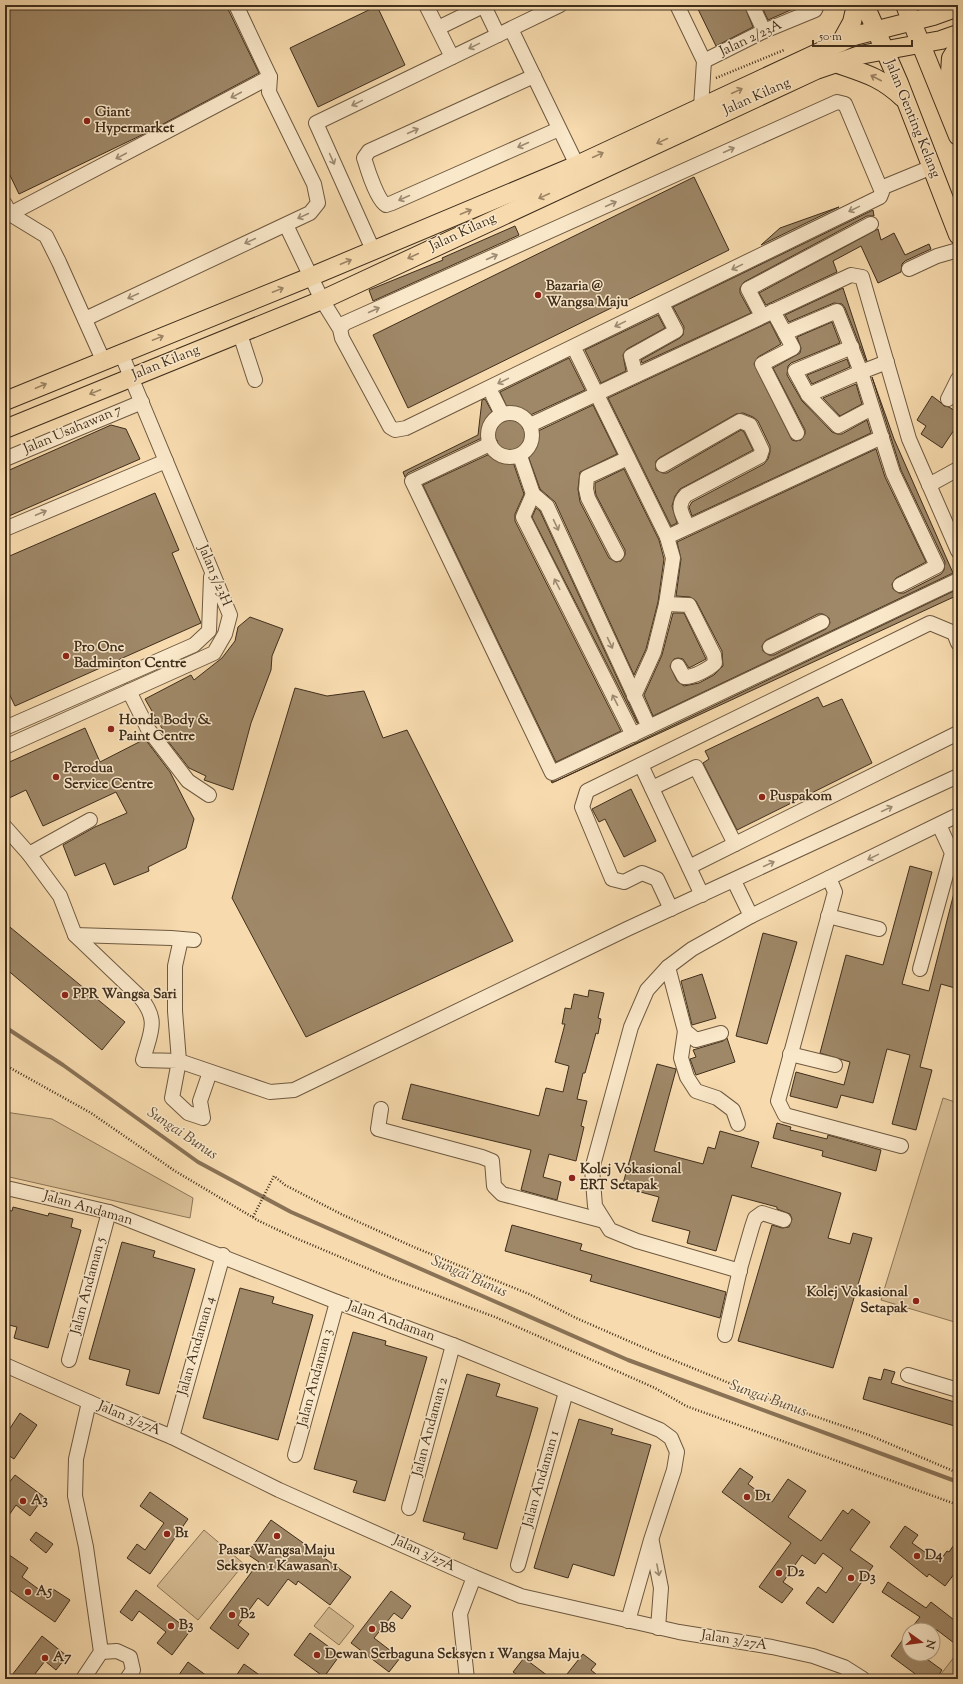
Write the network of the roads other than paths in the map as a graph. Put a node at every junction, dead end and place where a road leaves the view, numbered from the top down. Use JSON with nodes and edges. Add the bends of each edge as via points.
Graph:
{"nodes":[{"id":1,"x":236,"y":5,"type":"edge"},
{"id":2,"x":426,"y":5,"type":"edge"},
{"id":3,"x":485,"y":5,"type":"edge"},
{"id":4,"x":558,"y":5,"type":"edge"},
{"id":5,"x":677,"y":5,"type":"edge"},
{"id":6,"x":752,"y":5,"type":"edge"},
{"id":7,"x":817,"y":5,"type":"edge"},
{"id":8,"x":856,"y":5,"type":"edge"},
{"id":9,"x":865,"y":5,"type":"edge"},
{"id":10,"x":905,"y":5,"type":"edge"},
{"id":11,"x":958,"y":7,"type":"edge"},
{"id":12,"x":912,"y":21,"type":"junction"},
{"id":13,"x":438,"y":28,"type":"junction"},
{"id":14,"x":876,"y":30,"type":"junction"},
{"id":15,"x":764,"y":31,"type":"junction"},
{"id":16,"x":504,"y":32,"type":"junction"},
{"id":17,"x":958,"y":34,"type":"edge"},
{"id":18,"x":841,"y":42,"type":"junction"},
{"id":19,"x":921,"y":43,"type":"junction"},
{"id":20,"x":958,"y":47,"type":"edge"},
{"id":21,"x":885,"y":50,"type":"junction"},
{"id":22,"x":452,"y":57,"type":"junction"},
{"id":23,"x":704,"y":61,"type":"junction"},
{"id":24,"x":835,"y":63,"type":"junction"},
{"id":25,"x":534,"y":76,"type":"junction"},
{"id":26,"x":270,"y":77,"type":"junction"},
{"id":27,"x":906,"y":102,"type":"junction"},
{"id":28,"x":701,"y":107,"type":"junction"},
{"id":29,"x":948,"y":110,"type":"junction"},
{"id":30,"x":559,"y":129,"type":"junction"},
{"id":31,"x":958,"y":136,"type":"edge"},
{"id":32,"x":577,"y":165,"type":"junction"},
{"id":33,"x":932,"y":167,"type":"junction"},
{"id":34,"x":880,"y":188,"type":"junction"},
{"id":35,"x":7,"y":209,"type":"edge"},
{"id":36,"x":871,"y":224,"type":"dead end"},
{"id":37,"x":286,"y":225,"type":"junction"},
{"id":38,"x":958,"y":235,"type":"edge"},
{"id":39,"x":373,"y":250,"type":"junction"},
{"id":40,"x":958,"y":250,"type":"edge"},
{"id":41,"x":909,"y":269,"type":"dead end"},
{"id":42,"x":310,"y":277,"type":"junction"},
{"id":43,"x":322,"y":300,"type":"junction"},
{"id":44,"x":665,"y":310,"type":"dead end"},
{"id":45,"x":768,"y":313,"type":"junction"},
{"id":46,"x":85,"y":319,"type":"junction"},
{"id":47,"x":340,"y":329,"type":"junction"},
{"id":48,"x":785,"y":333,"type":"junction"},
{"id":49,"x":240,"y":334,"type":"junction"},
{"id":50,"x":852,"y":347,"type":"junction"},
{"id":51,"x":121,"y":353,"type":"junction"},
{"id":52,"x":577,"y":354,"type":"dead end"},
{"id":53,"x":103,"y":360,"type":"junction"},
{"id":54,"x":887,"y":362,"type":"junction"},
{"id":55,"x":861,"y":372,"type":"junction"},
{"id":56,"x":636,"y":374,"type":"junction"},
{"id":57,"x":132,"y":377,"type":"junction"},
{"id":58,"x":958,"y":379,"type":"edge"},
{"id":59,"x":255,"y":380,"type":"dead end"},
{"id":60,"x":596,"y":393,"type":"junction"},
{"id":61,"x":808,"y":395,"type":"junction"},
{"id":62,"x":493,"y":396,"type":"dead end"},
{"id":63,"x":948,"y":399,"type":"dead end"},
{"id":64,"x":5,"y":401,"type":"edge"},
{"id":65,"x":142,"y":402,"type":"junction"},
{"id":66,"x":872,"y":408,"type":"junction"},
{"id":67,"x":502,"y":414,"type":"junction"},
{"id":68,"x":530,"y":425,"type":"junction"},
{"id":69,"x":5,"y":429,"type":"edge"},
{"id":70,"x":797,"y":432,"type":"dead end"},
{"id":71,"x":882,"y":437,"type":"junction"},
{"id":72,"x":490,"y":444,"type":"junction"},
{"id":73,"x":520,"y":456,"type":"junction"},
{"id":74,"x":628,"y":458,"type":"junction"},
{"id":75,"x":5,"y":459,"type":"edge"},
{"id":76,"x":166,"y":460,"type":"junction"},
{"id":77,"x":663,"y":465,"type":"dead end"},
{"id":78,"x":958,"y":469,"type":"edge"},
{"id":79,"x":929,"y":485,"type":"junction"},
{"id":80,"x":533,"y":494,"type":"junction"},
{"id":81,"x":5,"y":527,"type":"edge"},
{"id":82,"x":688,"y":527,"type":"junction"},
{"id":83,"x":667,"y":537,"type":"junction"},
{"id":84,"x":958,"y":551,"type":"edge"},
{"id":85,"x":617,"y":554,"type":"dead end"},
{"id":86,"x":211,"y":570,"type":"junction"},
{"id":87,"x":958,"y":580,"type":"edge"},
{"id":88,"x":900,"y":584,"type":"dead end"},
{"id":89,"x":666,"y":604,"type":"junction"},
{"id":90,"x":822,"y":622,"type":"dead end"},
{"id":91,"x":802,"y":632,"type":"junction"},
{"id":92,"x":958,"y":643,"type":"edge"},
{"id":93,"x":770,"y":647,"type":"dead end"},
{"id":94,"x":810,"y":650,"type":"junction"},
{"id":95,"x":678,"y":666,"type":"dead end"},
{"id":96,"x":129,"y":691,"type":"junction"},
{"id":97,"x":634,"y":696,"type":"junction"},
{"id":98,"x":649,"y":727,"type":"junction"},
{"id":99,"x":5,"y":728,"type":"edge"},
{"id":100,"x":958,"y":733,"type":"edge"},
{"id":101,"x":633,"y":735,"type":"junction"},
{"id":102,"x":6,"y":743,"type":"edge"},
{"id":103,"x":641,"y":765,"type":"junction"},
{"id":104,"x":958,"y":776,"type":"edge"},
{"id":105,"x":652,"y":788,"type":"junction"},
{"id":106,"x":209,"y":795,"type":"dead end"},
{"id":107,"x":958,"y":815,"type":"edge"},
{"id":108,"x":90,"y":820,"type":"dead end"},
{"id":109,"x":939,"y":825,"type":"junction"},
{"id":110,"x":5,"y":828,"type":"edge"},
{"id":111,"x":735,"y":844,"type":"junction"},
{"id":112,"x":29,"y":854,"type":"junction"},
{"id":113,"x":689,"y":867,"type":"junction"},
{"id":114,"x":829,"y":878,"type":"junction"},
{"id":115,"x":734,"y":881,"type":"junction"},
{"id":116,"x":702,"y":895,"type":"junction"},
{"id":117,"x":671,"y":909,"type":"junction"},
{"id":118,"x":751,"y":916,"type":"junction"},
{"id":119,"x":828,"y":916,"type":"junction"},
{"id":120,"x":878,"y":929,"type":"dead end"},
{"id":121,"x":75,"y":935,"type":"junction"},
{"id":122,"x":668,"y":967,"type":"junction"},
{"id":123,"x":920,"y":969,"type":"dead end"},
{"id":124,"x":685,"y":1031,"type":"junction"},
{"id":125,"x":721,"y":1033,"type":"dead end"},
{"id":126,"x":790,"y":1054,"type":"junction"},
{"id":127,"x":179,"y":1061,"type":"junction"},
{"id":128,"x":835,"y":1065,"type":"dead end"},
{"id":129,"x":210,"y":1072,"type":"junction"},
{"id":130,"x":381,"y":1109,"type":"dead end"},
{"id":131,"x":738,"y":1124,"type":"dead end"},
{"id":132,"x":901,"y":1146,"type":"dead end"},
{"id":133,"x":5,"y":1190,"type":"edge"},
{"id":134,"x":109,"y":1212,"type":"junction"},
{"id":135,"x":784,"y":1220,"type":"dead end"},
{"id":136,"x":604,"y":1221,"type":"junction"},
{"id":137,"x":223,"y":1255,"type":"junction"},
{"id":138,"x":740,"y":1271,"type":"junction"},
{"id":139,"x":337,"y":1302,"type":"junction"},
{"id":140,"x":725,"y":1335,"type":"dead end"},
{"id":141,"x":452,"y":1345,"type":"junction"},
{"id":142,"x":69,"y":1360,"type":"dead end"},
{"id":143,"x":5,"y":1365,"type":"edge"},
{"id":144,"x":908,"y":1375,"type":"dead end"},
{"id":145,"x":958,"y":1390,"type":"edge"},
{"id":146,"x":566,"y":1392,"type":"junction"},
{"id":147,"x":89,"y":1402,"type":"junction"},
{"id":148,"x":172,"y":1437,"type":"junction"},
{"id":149,"x":294,"y":1455,"type":"dead end"},
{"id":150,"x":409,"y":1508,"type":"dead end"},
{"id":151,"x":652,"y":1540,"type":"junction"},
{"id":152,"x":518,"y":1565,"type":"dead end"},
{"id":153,"x":474,"y":1577,"type":"junction"},
{"id":154,"x":628,"y":1621,"type":"junction"},
{"id":155,"x":658,"y":1628,"type":"junction"},
{"id":156,"x":100,"y":1652,"type":"junction"},
{"id":157,"x":83,"y":1679,"type":"edge"},
{"id":158,"x":127,"y":1679,"type":"edge"},
{"id":159,"x":467,"y":1679,"type":"edge"},
{"id":160,"x":863,"y":1679,"type":"edge"}],
"edges":[{"from":1,"to":26,"type":"street"},
{"from":2,"to":13,"type":"street"},
{"from":3,"to":13,"type":"street"},
{"from":3,"to":16,"type":"street"},
{"from":4,"to":16,"type":"street"},
{"from":5,"to":23,"type":"street"},
{"from":6,"to":15,"type":"street"},
{"from":7,"to":15,"type":"street","name":"Jalan 2/23A","via":[[815,10]]},
{"from":8,"to":18,"type":"main road","via":[[852,22]]},
{"from":9,"to":14,"type":"main road","name":"Jalan Genting Kelang"},
{"from":10,"to":12,"type":"main road"},
{"from":11,"to":12,"type":"main road","name":"Jalan Kilang"},
{"from":12,"to":14,"type":"main road","name":"Jalan Kilang"},
{"from":12,"to":19,"type":"main road"},
{"from":13,"to":22,"type":"street"},
{"from":14,"to":18,"type":"main road","name":"Jalan Kilang"},
{"from":14,"to":21,"type":"main road","name":"Jalan Genting Kelang"},
{"from":15,"to":23,"type":"street","name":"Jalan 2/23A"},
{"from":16,"to":22,"type":"street","one_way":true},
{"from":16,"to":25,"type":"street"},
{"from":17,"to":19,"type":"main road","name":"Jalan Kilang"},
{"from":28,"to":18,"type":"main road","name":"Jalan Kilang","one_way":true},
{"from":19,"to":21,"type":"main road","name":"Jalan Kilang"},
{"from":19,"to":29,"type":"main road"},
{"from":20,"to":29,"type":"main road","via":[[951,58]]},
{"from":21,"to":24,"type":"main road","name":"Jalan Kilang"},
{"from":21,"to":27,"type":"main road","name":"Jalan Genting Kelang"},
{"from":22,"to":39,"type":"street","one_way":true,"via":[[316,123]]},
{"from":23,"to":28,"type":"street"},
{"from":27,"to":24,"type":"main road","one_way":true,"via":[[893,89],[872,75]]},
{"from":24,"to":43,"type":"main road","name":"Jalan Kilang","one_way":true,"via":[[697,124]]},
{"from":25,"to":30,"type":"street"},
{"from":30,"to":25,"type":"street","one_way":true,"via":[[392,204],[382,203],[364,158],[369,151]]},
{"from":26,"to":35,"type":"street","one_way":true},
{"from":26,"to":37,"type":"street","one_way":true,"via":[[269,92],[314,184],[318,203],[310,213]]},
{"from":27,"to":33,"type":"main road","name":"Jalan Genting Kelang"},
{"from":32,"to":28,"type":"main road","name":"Jalan Kilang","one_way":true},
{"from":29,"to":31,"type":"main road"},
{"from":30,"to":32,"type":"street"},
{"from":39,"to":32,"type":"main road","name":"Jalan Kilang","one_way":true},
{"from":33,"to":34,"type":"street"},
{"from":33,"to":38,"type":"main road","name":"Jalan Genting Kelang"},
{"from":47,"to":34,"type":"street","one_way":true,"via":[[345,324],[837,102],[845,104]]},
{"from":34,"to":47,"type":"street","one_way":true,"via":[[880,197],[406,428],[395,430],[390,426],[342,338]]},
{"from":35,"to":46,"type":"street","via":[[46,236]]},
{"from":36,"to":45,"type":"street","via":[[748,289]]},
{"from":37,"to":42,"type":"street"},
{"from":37,"to":46,"type":"street","one_way":true},
{"from":42,"to":39,"type":"main road","name":"Jalan Kilang","one_way":true},
{"from":40,"to":41,"type":"street"},
{"from":42,"to":43,"type":"street"},
{"from":51,"to":42,"type":"main road","name":"Jalan Kilang","one_way":true},
{"from":43,"to":47,"type":"street"},
{"from":43,"to":49,"type":"main road","name":"Jalan Kilang"},
{"from":44,"to":56,"type":"street","via":[[676,331],[631,356]]},
{"from":45,"to":48,"type":"street"},
{"from":45,"to":54,"type":"street","via":[[851,275],[862,277]]},
{"from":45,"to":56,"type":"street"},
{"from":46,"to":53,"type":"street"},
{"from":48,"to":50,"type":"street","via":[[837,311]]},
{"from":48,"to":70,"type":"street","via":[[793,348],[762,364]]},
{"from":49,"to":57,"type":"main road","name":"Jalan Kilang"},
{"from":49,"to":59,"type":"street"},
{"from":50,"to":55,"type":"street"},
{"from":50,"to":61,"type":"street","via":[[795,372]]},
{"from":51,"to":53,"type":"main road","name":"Jalan Kilang"},
{"from":51,"to":57,"type":"street","name":"Jalan 5/23H"},
{"from":52,"to":60,"type":"street"},
{"from":64,"to":53,"type":"main road","name":"Jalan Kilang","one_way":true},
{"from":54,"to":55,"type":"street"},
{"from":54,"to":79,"type":"street","via":[[909,440]]},
{"from":55,"to":61,"type":"street"},
{"from":55,"to":66,"type":"street"},
{"from":56,"to":60,"type":"street"},
{"from":57,"to":65,"type":"street","name":"Jalan 5/23H"},
{"from":57,"to":69,"type":"main road","name":"Jalan Kilang","one_way":true},
{"from":58,"to":63,"type":"street"},
{"from":60,"to":68,"type":"street"},
{"from":60,"to":74,"type":"street"},
{"from":61,"to":66,"type":"street","via":[[838,426]]},
{"from":62,"to":67,"type":"street"},
{"from":65,"to":75,"type":"street","name":"Jalan Usahawan 7"},
{"from":65,"to":76,"type":"street","name":"Jalan 5/23H"},
{"from":66,"to":71,"type":"street"},
{"from":67,"to":68,"type":"street","via":[[511,413],[523,417]]},
{"from":67,"to":72,"type":"street","via":[[493,421],[488,433]]},
{"from":68,"to":73,"type":"street","via":[[532,436],[528,449]]},
{"from":71,"to":82,"type":"street"},
{"from":71,"to":88,"type":"street","via":[[893,473],[937,566]]},
{"from":72,"to":73,"type":"street","via":[[497,453],[509,457]]},
{"from":72,"to":101,"type":"street","via":[[412,481],[552,773]]},
{"from":73,"to":80,"type":"street"},
{"from":74,"to":83,"type":"street"},
{"from":74,"to":85,"type":"street","via":[[587,477],[588,498]]},
{"from":81,"to":76,"type":"street","one_way":true},
{"from":76,"to":86,"type":"street","name":"Jalan 5/23H"},
{"from":77,"to":82,"type":"street","via":[[740,421],[750,425],[762,450],[760,456],[681,500],[680,506]]},
{"from":78,"to":79,"type":"street"},
{"from":79,"to":84,"type":"street"},
{"from":80,"to":97,"type":"street","one_way":true,"via":[[547,506]]},
{"from":101,"to":80,"type":"street","one_way":true,"via":[[523,517]]},
{"from":82,"to":83,"type":"street"},
{"from":83,"to":89,"type":"street","via":[[672,558]]},
{"from":86,"to":96,"type":"street","name":"Jalan 5/23H","via":[[230,615],[225,634],[214,653]]},
{"from":86,"to":99,"type":"street","via":[[209,631],[194,645]]},
{"from":87,"to":94,"type":"street"},
{"from":89,"to":95,"type":"street","via":[[689,606],[714,655],[714,663],[711,666],[688,677],[684,677]]},
{"from":89,"to":97,"type":"street","via":[[654,652]]},
{"from":90,"to":91,"type":"street"},
{"from":91,"to":93,"type":"street"},
{"from":91,"to":94,"type":"street"},
{"from":92,"to":103,"type":"street","via":[[954,633],[930,623]]},
{"from":94,"to":98,"type":"street"},
{"from":96,"to":102,"type":"street","name":"Jalan 5/23H"},
{"from":96,"to":106,"type":"street","via":[[148,729],[188,781]]},
{"from":97,"to":98,"type":"street"},
{"from":98,"to":101,"type":"street"},
{"from":100,"to":111,"type":"street"},
{"from":103,"to":105,"type":"street"},
{"from":103,"to":117,"type":"street","via":[[587,791],[582,807],[612,879],[624,882],[642,873],[657,878]]},
{"from":115,"to":104,"type":"street","one_way":true},
{"from":105,"to":111,"type":"street","via":[[696,766]]},
{"from":105,"to":113,"type":"street"},
{"from":107,"to":109,"type":"street"},
{"from":108,"to":112,"type":"street"},
{"from":109,"to":114,"type":"street","one_way":true},
{"from":109,"to":123,"type":"street","via":[[952,854]]},
{"from":110,"to":112,"type":"street"},
{"from":111,"to":113,"type":"street"},
{"from":112,"to":121,"type":"street","via":[[60,896]]},
{"from":113,"to":116,"type":"street"},
{"from":114,"to":118,"type":"street"},
{"from":114,"to":119,"type":"street","via":[[835,892]]},
{"from":115,"to":116,"type":"street"},
{"from":115,"to":118,"type":"street"},
{"from":116,"to":117,"type":"street"},
{"from":117,"to":129,"type":"street","via":[[294,1090],[270,1092]]},
{"from":118,"to":122,"type":"street","via":[[692,949]]},
{"from":119,"to":120,"type":"street"},
{"from":119,"to":126,"type":"street"},
{"from":121,"to":127,"type":"street","via":[[148,1007],[153,1022],[143,1060]]},
{"from":121,"to":127,"type":"street","via":[[187,939],[175,966]]},
{"from":122,"to":124,"type":"street"},
{"from":122,"to":136,"type":"street","via":[[647,990],[631,1027],[592,1169],[595,1206]]},
{"from":124,"to":125,"type":"street","via":[[696,1040]]},
{"from":124,"to":131,"type":"street","via":[[681,1058],[687,1077],[696,1091],[717,1098],[733,1110]]},
{"from":126,"to":128,"type":"street"},
{"from":126,"to":132,"type":"street","via":[[778,1101],[785,1115]]},
{"from":127,"to":129,"type":"street"},
{"from":127,"to":129,"type":"street","via":[[172,1098],[188,1113],[202,1118],[200,1101]]},
{"from":130,"to":136,"type":"street","via":[[378,1129],[492,1161],[494,1186],[502,1194]]},
{"from":133,"to":134,"type":"street","name":"Jalan Andaman","via":[[11,1189]]},
{"from":134,"to":137,"type":"street","name":"Jalan Andaman"},
{"from":134,"to":142,"type":"street","name":"Jalan Andaman 5"},
{"from":135,"to":138,"type":"street","via":[[762,1212],[755,1218]]},
{"from":136,"to":138,"type":"street","via":[[610,1230],[637,1241]]},
{"from":137,"to":139,"type":"street","name":"Jalan Andaman"},
{"from":137,"to":148,"type":"street","name":"Jalan Andaman 4"},
{"from":138,"to":140,"type":"street"},
{"from":139,"to":141,"type":"street","name":"Jalan Andaman"},
{"from":139,"to":149,"type":"street","name":"Jalan Andaman 3"},
{"from":141,"to":146,"type":"street","name":"Jalan Andaman"},
{"from":141,"to":150,"type":"street","name":"Jalan Andaman 2"},
{"from":143,"to":147,"type":"street","name":"Jalan 3/27A"},
{"from":144,"to":145,"type":"street"},
{"from":146,"to":151,"type":"street","name":"Jalan Andaman","via":[[660,1430],[671,1438],[677,1452],[674,1470]]},
{"from":146,"to":152,"type":"street","name":"Jalan Andaman 1"},
{"from":147,"to":148,"type":"street","name":"Jalan 3/27A"},
{"from":147,"to":156,"type":"street","via":[[76,1459],[75,1496],[86,1547]]},
{"from":148,"to":153,"type":"street","name":"Jalan 3/27A","via":[[279,1490]]},
{"from":151,"to":154,"type":"street","name":"Jalan Andaman"},
{"from":151,"to":155,"type":"street","name":"Jalan Andaman","one_way":true,"via":[[661,1588]]},
{"from":153,"to":154,"type":"street","name":"Jalan 3/27A","via":[[521,1596]]},
{"from":153,"to":159,"type":"street","via":[[460,1614]]},
{"from":154,"to":155,"type":"street","name":"Jalan 3/27A"},
{"from":155,"to":160,"type":"street","name":"Jalan 3/27A","via":[[813,1656],[844,1667]]},
{"from":156,"to":157,"type":"street"},
{"from":156,"to":158,"type":"street","via":[[117,1651],[130,1658],[134,1670]]}]}
